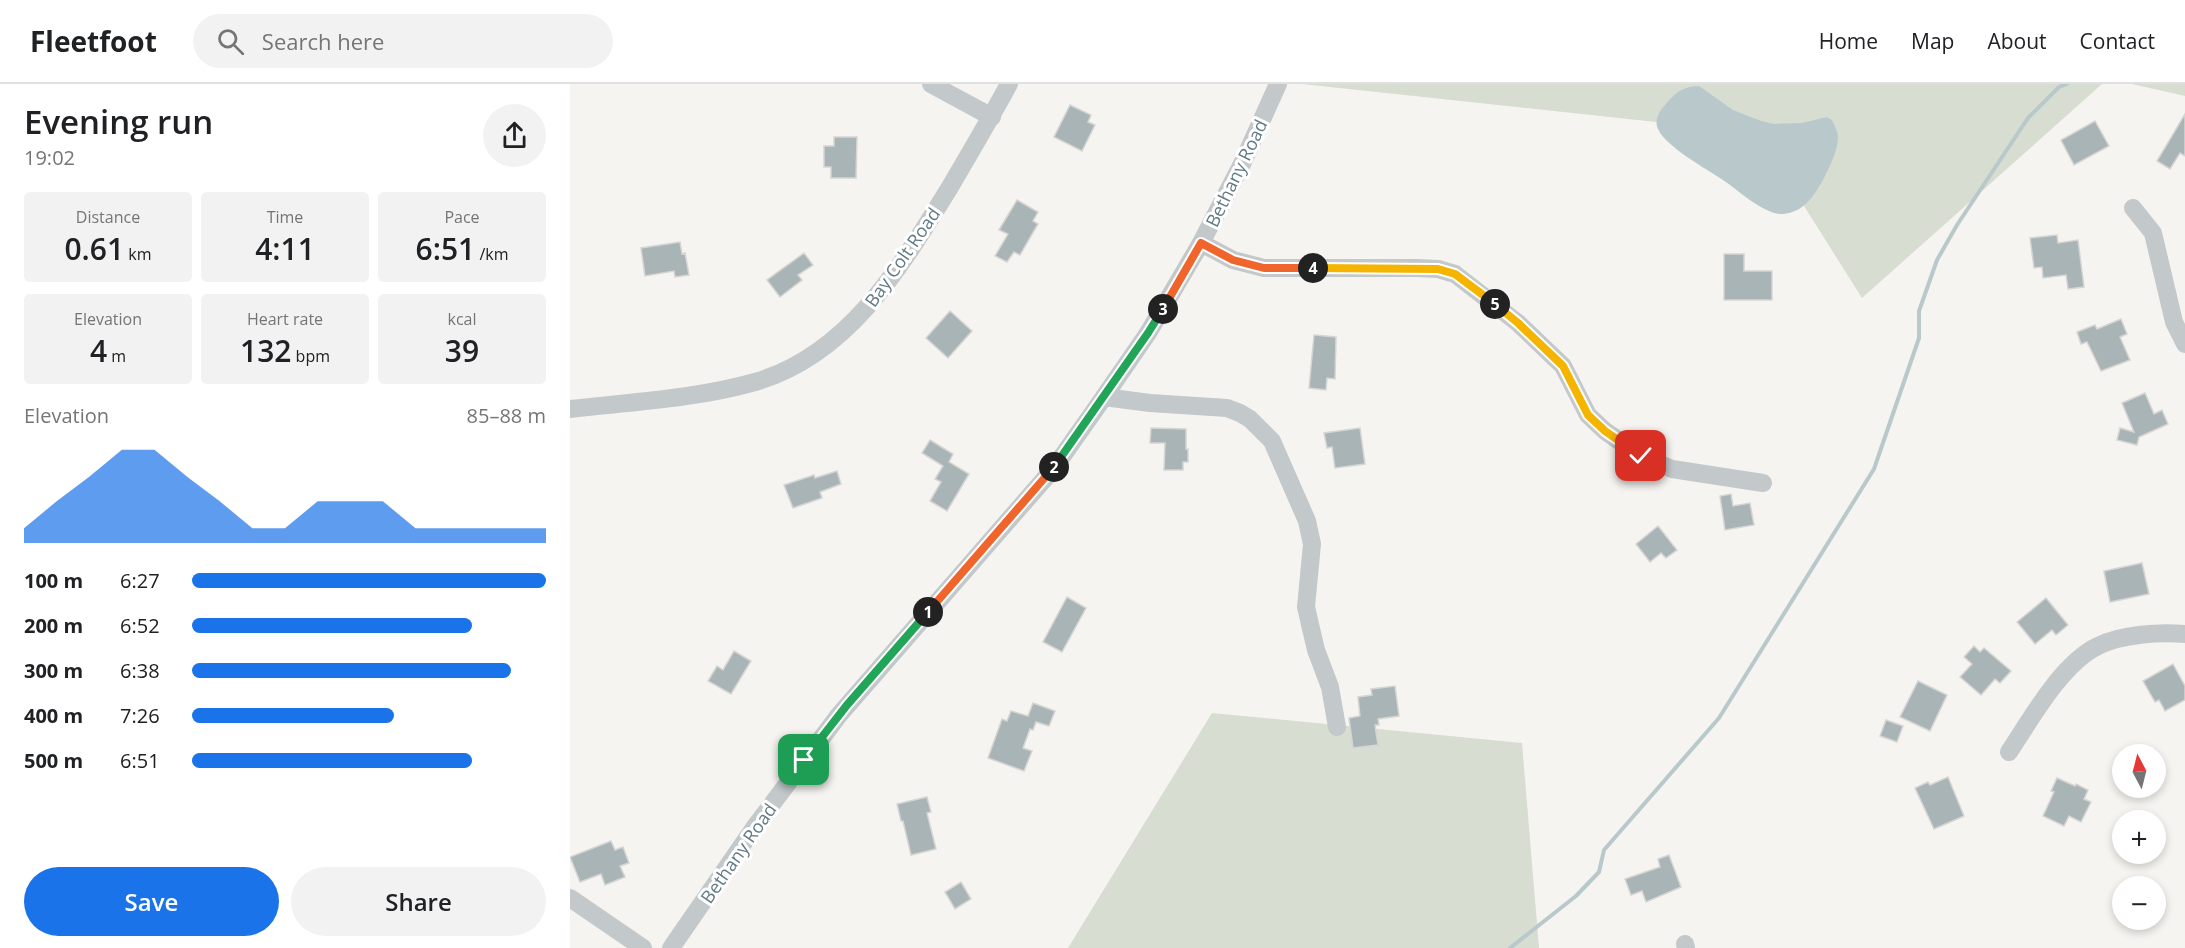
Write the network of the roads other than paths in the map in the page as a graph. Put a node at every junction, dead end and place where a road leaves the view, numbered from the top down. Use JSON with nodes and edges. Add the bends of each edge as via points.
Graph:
{"nodes":[{"id":1,"x":931,"y":84,"type":"edge"},
{"id":2,"x":1009,"y":84,"type":"edge"},
{"id":3,"x":1278,"y":84,"type":"edge"},
{"id":4,"x":992,"y":117,"type":"junction"},
{"id":5,"x":2133,"y":208,"type":"dead end"},
{"id":6,"x":1201,"y":243,"type":"junction"},
{"id":7,"x":2185,"y":344,"type":"edge"},
{"id":8,"x":1104,"y":396,"type":"junction"},
{"id":9,"x":570,"y":409,"type":"edge"},
{"id":10,"x":1763,"y":483,"type":"dead end"},
{"id":11,"x":2185,"y":634,"type":"edge"},
{"id":12,"x":1337,"y":727,"type":"dead end"},
{"id":13,"x":2009,"y":752,"type":"dead end"},
{"id":14,"x":570,"y":898,"type":"edge"},
{"id":15,"x":643,"y":948,"type":"edge"},
{"id":16,"x":671,"y":948,"type":"edge"}],
"edges":[{"from":1,"to":4,"type":"street"},
{"from":2,"to":4,"type":"street","name":"Bay Colt Road"},
{"from":3,"to":6,"type":"street","name":"Bethany Road"},
{"from":4,"to":9,"type":"street","name":"Bay Colt Road","via":[[884,287],[845,330],[817,352],[757,381],[713,392]]},
{"from":5,"to":7,"type":"street","via":[[2153,233],[2174,322]]},
{"from":6,"to":8,"type":"street","name":"Bethany Road","via":[[1148,333]]},
{"from":6,"to":10,"type":"street","via":[[1233,260],[1264,268],[1417,268],[1455,274],[1539,342],[1563,366],[1588,415],[1641,456],[1672,469]]},
{"from":8,"to":12,"type":"street","via":[[1227,408],[1250,419],[1272,441],[1307,521],[1312,544],[1306,607],[1330,687]]},
{"from":8,"to":16,"type":"street","name":"Bethany Road","via":[[1054,468],[839,714]]},
{"from":11,"to":13,"type":"street","via":[[2144,633],[2098,646],[2074,663],[2045,696]]},
{"from":14,"to":15,"type":"street"}]}
